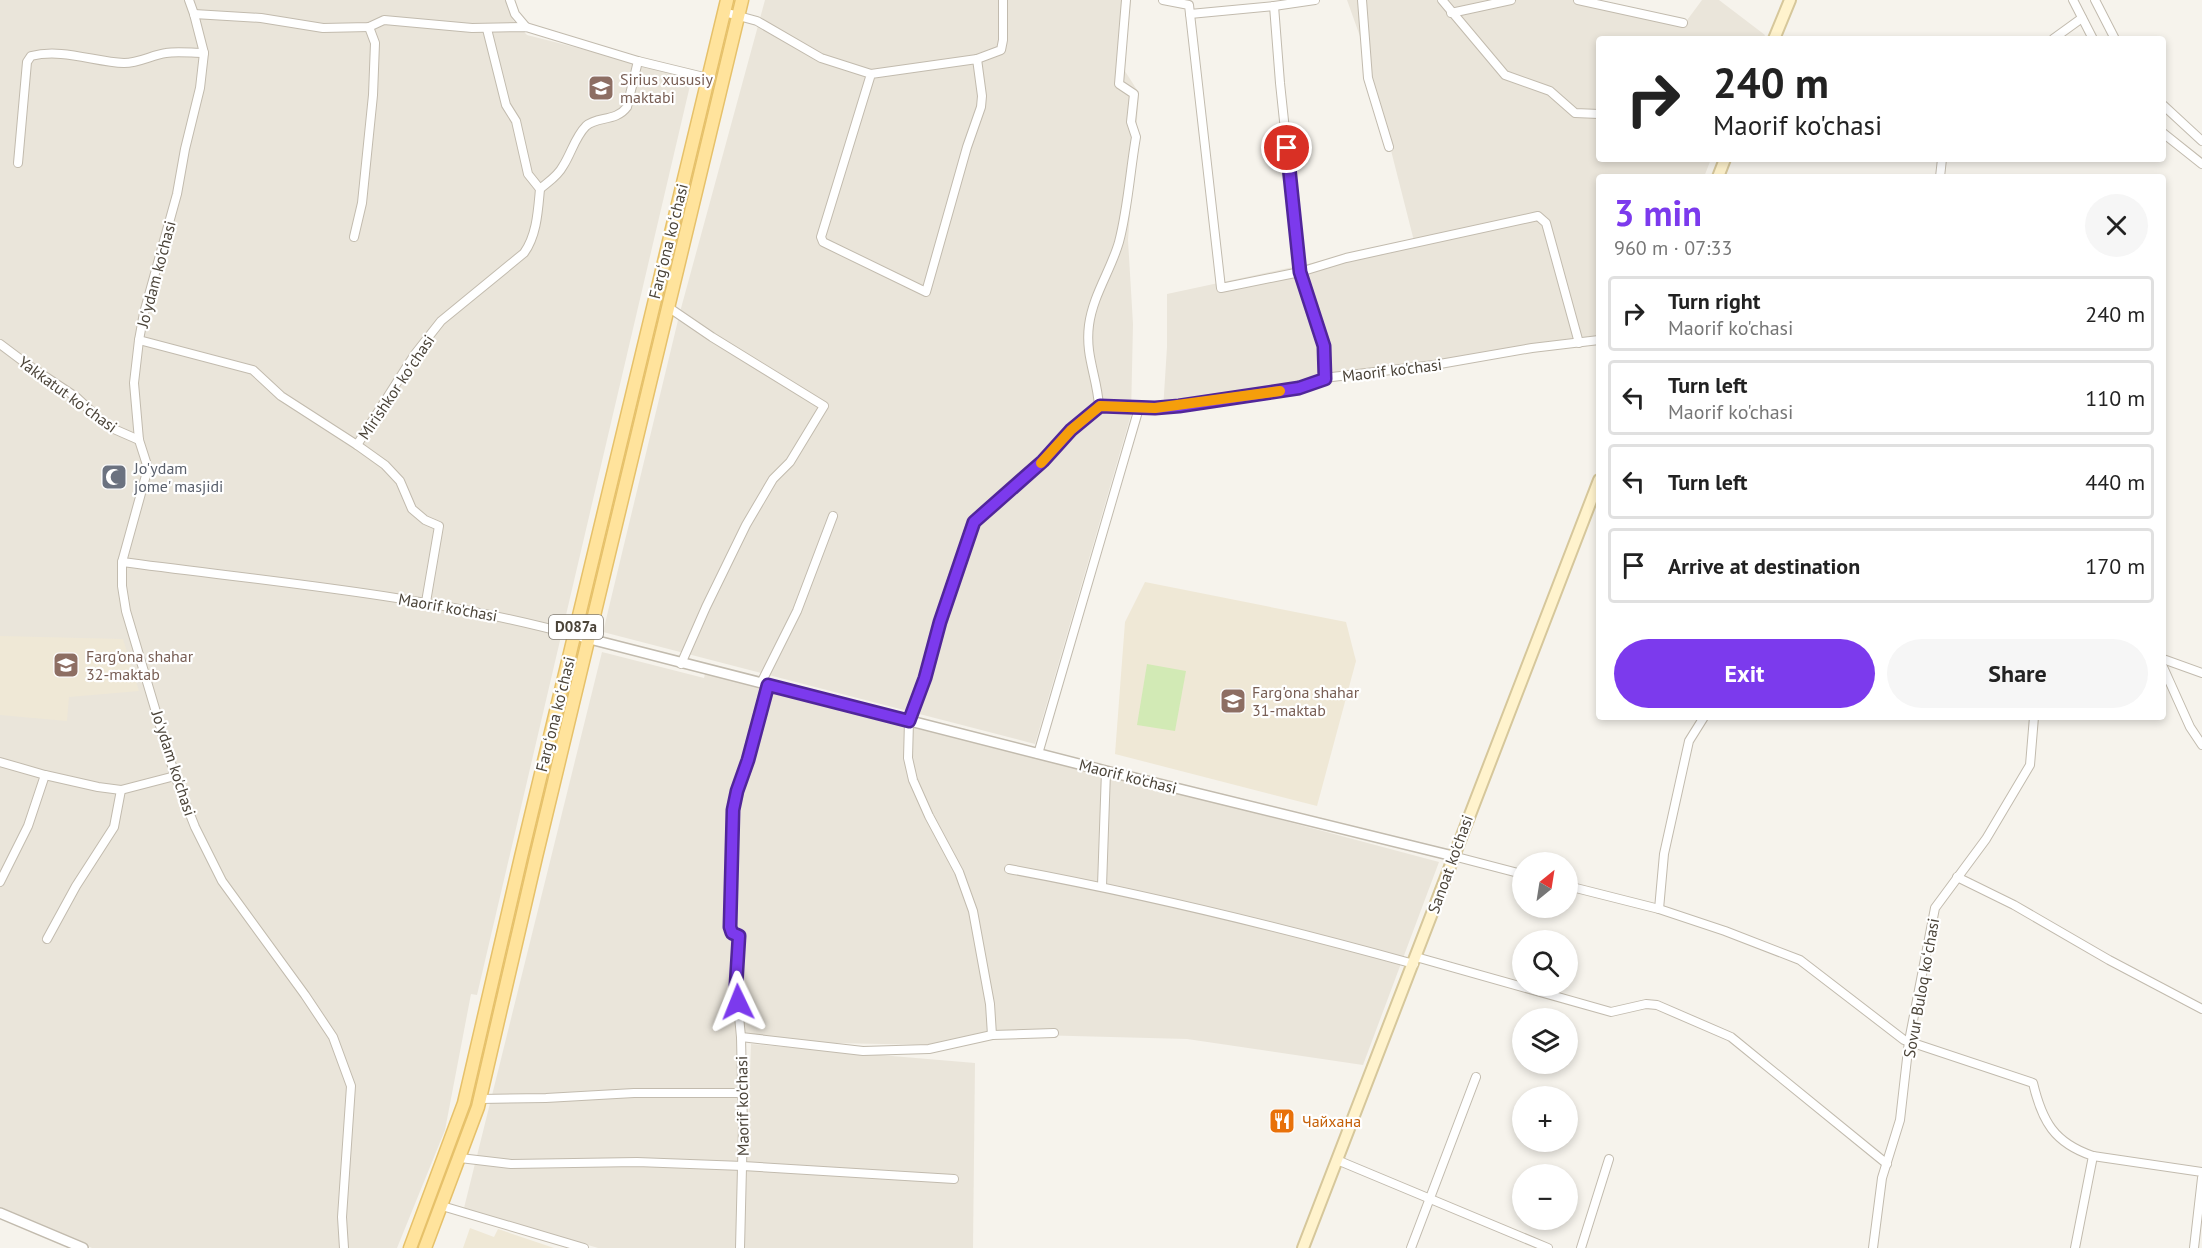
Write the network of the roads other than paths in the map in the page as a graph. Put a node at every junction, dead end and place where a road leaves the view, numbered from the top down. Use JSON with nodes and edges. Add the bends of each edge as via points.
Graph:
{"nodes":[{"id":1,"x":189,"y":0,"type":"edge"},
{"id":2,"x":510,"y":0,"type":"edge"},
{"id":3,"x":742,"y":0,"type":"edge"},
{"id":4,"x":1003,"y":0,"type":"edge"},
{"id":5,"x":1126,"y":0,"type":"edge"},
{"id":6,"x":1162,"y":0,"type":"edge"},
{"id":7,"x":1315,"y":0,"type":"edge"},
{"id":8,"x":1362,"y":0,"type":"edge"},
{"id":9,"x":1442,"y":0,"type":"edge"},
{"id":10,"x":1511,"y":0,"type":"edge"},
{"id":11,"x":1578,"y":0,"type":"edge"},
{"id":12,"x":1790,"y":0,"type":"edge"},
{"id":13,"x":2073,"y":0,"type":"edge"},
{"id":14,"x":2095,"y":0,"type":"edge"},
{"id":15,"x":726,"y":6,"type":"edge"},
{"id":16,"x":1274,"y":6,"type":"junction"},
{"id":17,"x":1451,"y":13,"type":"junction"},
{"id":18,"x":194,"y":14,"type":"junction"},
{"id":19,"x":1190,"y":14,"type":"junction"},
{"id":20,"x":738,"y":16,"type":"junction"},
{"id":21,"x":2082,"y":18,"type":"junction"},
{"id":22,"x":1683,"y":23,"type":"dead end"},
{"id":23,"x":369,"y":27,"type":"junction"},
{"id":24,"x":525,"y":27,"type":"junction"},
{"id":25,"x":487,"y":29,"type":"junction"},
{"id":26,"x":1775,"y":36,"type":"edge"},
{"id":27,"x":2057,"y":36,"type":"edge"},
{"id":28,"x":2091,"y":36,"type":"edge"},
{"id":29,"x":2113,"y":36,"type":"edge"},
{"id":30,"x":204,"y":53,"type":"junction"},
{"id":31,"x":976,"y":59,"type":"junction"},
{"id":32,"x":639,"y":61,"type":"junction"},
{"id":33,"x":871,"y":74,"type":"junction"},
{"id":34,"x":708,"y":78,"type":"junction"},
{"id":35,"x":2166,"y":108,"type":"edge"},
{"id":36,"x":1596,"y":114,"type":"edge"},
{"id":37,"x":2166,"y":135,"type":"edge"},
{"id":38,"x":2202,"y":141,"type":"edge"},
{"id":39,"x":1389,"y":147,"type":"dead end"},
{"id":40,"x":18,"y":163,"type":"dead end"},
{"id":41,"x":2202,"y":164,"type":"edge"},
{"id":42,"x":540,"y":189,"type":"junction"},
{"id":43,"x":354,"y":237,"type":"dead end"},
{"id":44,"x":1300,"y":272,"type":"junction"},
{"id":45,"x":668,"y":306,"type":"junction"},
{"id":46,"x":139,"y":340,"type":"junction"},
{"id":47,"x":1596,"y":340,"type":"edge"},
{"id":48,"x":1579,"y":343,"type":"junction"},
{"id":49,"x":0,"y":344,"type":"edge"},
{"id":50,"x":1325,"y":379,"type":"junction"},
{"id":51,"x":1100,"y":406,"type":"junction"},
{"id":52,"x":1139,"y":408,"type":"junction"},
{"id":53,"x":139,"y":440,"type":"junction"},
{"id":54,"x":357,"y":446,"type":"junction"},
{"id":55,"x":1596,"y":488,"type":"edge"},
{"id":56,"x":833,"y":516,"type":"dead end"},
{"id":57,"x":122,"y":562,"type":"junction"},
{"id":58,"x":426,"y":602,"type":"junction"},
{"id":59,"x":574,"y":635,"type":"junction"},
{"id":60,"x":588,"y":639,"type":"junction"},
{"id":61,"x":2166,"y":660,"type":"edge"},
{"id":62,"x":681,"y":664,"type":"junction"},
{"id":63,"x":2202,"y":673,"type":"edge"},
{"id":64,"x":2166,"y":674,"type":"edge"},
{"id":65,"x":765,"y":684,"type":"junction"},
{"id":66,"x":1702,"y":720,"type":"edge"},
{"id":67,"x":2034,"y":720,"type":"edge"},
{"id":68,"x":909,"y":721,"type":"junction"},
{"id":69,"x":2202,"y":745,"type":"edge"},
{"id":70,"x":1038,"y":754,"type":"junction"},
{"id":71,"x":0,"y":762,"type":"edge"},
{"id":72,"x":1106,"y":771,"type":"junction"},
{"id":73,"x":45,"y":775,"type":"junction"},
{"id":74,"x":175,"y":776,"type":"junction"},
{"id":75,"x":121,"y":790,"type":"junction"},
{"id":76,"x":1453,"y":856,"type":"junction"},
{"id":77,"x":1009,"y":868,"type":"dead end"},
{"id":78,"x":1512,"y":871,"type":"edge"},
{"id":79,"x":1957,"y":877,"type":"junction"},
{"id":80,"x":0,"y":882,"type":"edge"},
{"id":81,"x":1102,"y":886,"type":"junction"},
{"id":82,"x":1578,"y":889,"type":"edge"},
{"id":83,"x":1659,"y":909,"type":"junction"},
{"id":84,"x":47,"y":939,"type":"dead end"},
{"id":85,"x":1415,"y":960,"type":"junction"},
{"id":86,"x":2202,"y":1009,"type":"edge"},
{"id":87,"x":1054,"y":1033,"type":"dead end"},
{"id":88,"x":992,"y":1035,"type":"junction"},
{"id":89,"x":741,"y":1037,"type":"junction"},
{"id":90,"x":1909,"y":1041,"type":"junction"},
{"id":91,"x":1476,"y":1077,"type":"dead end"},
{"id":92,"x":743,"y":1094,"type":"junction"},
{"id":93,"x":480,"y":1099,"type":"junction"},
{"id":94,"x":2093,"y":1156,"type":"junction"},
{"id":95,"x":460,"y":1158,"type":"junction"},
{"id":96,"x":1610,"y":1159,"type":"dead end"},
{"id":97,"x":1337,"y":1160,"type":"junction"},
{"id":98,"x":1887,"y":1164,"type":"junction"},
{"id":99,"x":743,"y":1166,"type":"junction"},
{"id":100,"x":2202,"y":1172,"type":"edge"},
{"id":101,"x":2202,"y":1178,"type":"edge"},
{"id":102,"x":954,"y":1179,"type":"dead end"},
{"id":103,"x":1430,"y":1199,"type":"junction"},
{"id":104,"x":442,"y":1206,"type":"junction"},
{"id":105,"x":0,"y":1213,"type":"edge"},
{"id":106,"x":83,"y":1248,"type":"edge"},
{"id":107,"x":344,"y":1248,"type":"edge"},
{"id":108,"x":410,"y":1248,"type":"edge"},
{"id":109,"x":426,"y":1248,"type":"edge"},
{"id":110,"x":584,"y":1248,"type":"edge"},
{"id":111,"x":740,"y":1248,"type":"edge"},
{"id":112,"x":1303,"y":1248,"type":"edge"},
{"id":113,"x":1411,"y":1248,"type":"edge"},
{"id":114,"x":1548,"y":1248,"type":"edge"},
{"id":115,"x":1581,"y":1248,"type":"edge"},
{"id":116,"x":1873,"y":1248,"type":"edge"},
{"id":117,"x":2075,"y":1248,"type":"edge"},
{"id":118,"x":2193,"y":1248,"type":"edge"}],
"edges":[{"from":1,"to":18,"type":"street","name":"Jo'ydam ko'chasi"},
{"from":2,"to":24,"type":"street"},
{"from":3,"to":20,"type":"main road","name":"Fargʻona koʻchasi","number":"D087a"},
{"from":4,"to":31,"type":"street","via":[[1001,50]]},
{"from":5,"to":51,"type":"street","via":[[1119,84],[1134,94],[1131,122],[1136,137],[1119,243],[1089,323],[1088,354]]},
{"from":6,"to":19,"type":"street","via":[[1189,5]]},
{"from":7,"to":16,"type":"street"},
{"from":8,"to":39,"type":"street","via":[[1368,78]]},
{"from":9,"to":17,"type":"street"},
{"from":10,"to":17,"type":"street"},
{"from":11,"to":22,"type":"street"},
{"from":12,"to":26,"type":"main road"},
{"from":13,"to":21,"type":"street"},
{"from":14,"to":29,"type":"street"},
{"from":15,"to":20,"type":"street"},
{"from":15,"to":34,"type":"main road","name":"Fargʻona koʻchasi","number":"D087a"},
{"from":16,"to":19,"type":"street"},
{"from":16,"to":44,"type":"street"},
{"from":17,"to":36,"type":"street","via":[[1505,75],[1550,91],[1575,113]]},
{"from":18,"to":23,"type":"street","via":[[261,18],[323,28]]},
{"from":18,"to":30,"type":"street","name":"Jo'ydam ko'chasi"},
{"from":19,"to":44,"type":"street","via":[[1221,288]]},
{"from":20,"to":33,"type":"street","via":[[774,29],[821,57]]},
{"from":20,"to":45,"type":"main road","name":"Fargʻona koʻchasi","number":"D087a"},
{"from":21,"to":27,"type":"street"},
{"from":21,"to":28,"type":"street"},
{"from":23,"to":25,"type":"street","via":[[384,20]]},
{"from":23,"to":43,"type":"street","via":[[375,43],[373,95],[362,203]]},
{"from":24,"to":25,"type":"street"},
{"from":24,"to":32,"type":"street"},
{"from":25,"to":42,"type":"street","via":[[528,174]]},
{"from":30,"to":40,"type":"street","via":[[166,52],[124,63],[86,56],[31,56],[27,62]]},
{"from":30,"to":46,"type":"street","name":"Jo'ydam ko'chasi","via":[[177,194]]},
{"from":31,"to":33,"type":"street"},
{"from":31,"to":33,"type":"street","via":[[981,107],[926,292],[823,242],[821,237]]},
{"from":32,"to":34,"type":"street"},
{"from":32,"to":42,"type":"street","via":[[627,107],[606,120],[589,123],[558,174]]},
{"from":34,"to":59,"type":"main road","name":"Fargʻona koʻchasi","number":"D087a"},
{"from":35,"to":38,"type":"street"},
{"from":37,"to":41,"type":"street"},
{"from":42,"to":54,"type":"street","name":"Mirishkor koʻchasi","via":[[529,247],[441,321],[409,362]]},
{"from":44,"to":48,"type":"street","via":[[1346,258],[1538,216],[1546,223]]},
{"from":44,"to":50,"type":"street","via":[[1324,346]]},
{"from":45,"to":60,"type":"main road","name":"Fargʻona koʻchasi","number":"D087a"},
{"from":45,"to":62,"type":"street","via":[[824,406],[790,462],[773,478],[746,525]]},
{"from":46,"to":53,"type":"street","name":"Jo'ydam ko'chasi","via":[[134,383]]},
{"from":46,"to":54,"type":"street","name":"Mirishkor koʻchasi","via":[[253,370],[280,396]]},
{"from":47,"to":48,"type":"street","name":"Maorif ko'chasi"},
{"from":48,"to":50,"type":"street","name":"Maorif ko'chasi"},
{"from":49,"to":53,"type":"street","name":"Yakkatut koʻchasi","via":[[76,397],[107,426]]},
{"from":50,"to":52,"type":"street","name":"Maorif ko'chasi","via":[[1299,388],[1225,400]]},
{"from":51,"to":52,"type":"street","name":"Maorif ko'chasi"},
{"from":51,"to":68,"type":"street","via":[[974,522]]},
{"from":52,"to":70,"type":"street"},
{"from":53,"to":57,"type":"street","name":"Jo'ydam ko'chasi","via":[[148,468]]},
{"from":54,"to":58,"type":"street","via":[[400,481],[412,509],[439,526]]},
{"from":55,"to":76,"type":"main road","name":"Sanoat ko'chasi"},
{"from":56,"to":65,"type":"street"},
{"from":57,"to":58,"type":"street","name":"Maorif ko'chasi"},
{"from":57,"to":74,"type":"street","name":"Jo'ydam ko'chasi","via":[[126,611]]},
{"from":58,"to":59,"type":"street","name":"Maorif ko'chasi"},
{"from":59,"to":60,"type":"street","name":"Maorif ko'chasi"},
{"from":59,"to":108,"type":"main road","name":"Fargʻona koʻchasi","number":"D087a","via":[[464,1103]]},
{"from":60,"to":62,"type":"street","name":"Maorif ko'chasi"},
{"from":60,"to":93,"type":"main road","name":"Fargʻona koʻchasi","number":"D087a"},
{"from":61,"to":63,"type":"street"},
{"from":62,"to":65,"type":"street","name":"Maorif ko'chasi"},
{"from":64,"to":69,"type":"street"},
{"from":65,"to":68,"type":"street","name":"Maorif ko'chasi"},
{"from":65,"to":89,"type":"street","name":"Maorif ko'chasi","via":[[733,810],[730,927],[739,936],[736,985]]},
{"from":66,"to":83,"type":"street","via":[[1689,741],[1664,854]]},
{"from":67,"to":79,"type":"street","name":"Sovur Buloq koʻchasi","via":[[2030,765],[1986,839]]},
{"from":68,"to":70,"type":"street","name":"Maorif ko'chasi"},
{"from":68,"to":88,"type":"street","via":[[908,758],[913,780],[959,872],[973,910]]},
{"from":70,"to":72,"type":"street","name":"Maorif ko'chasi"},
{"from":71,"to":73,"type":"street"},
{"from":72,"to":76,"type":"street","name":"Maorif ko'chasi"},
{"from":72,"to":81,"type":"street"},
{"from":73,"to":75,"type":"street"},
{"from":73,"to":80,"type":"street","via":[[28,826]]},
{"from":74,"to":75,"type":"street"},
{"from":74,"to":107,"type":"street","name":"Jo'ydam ko'chasi","via":[[222,881],[333,1037],[351,1086],[342,1217]]},
{"from":75,"to":84,"type":"street","via":[[114,827]]},
{"from":76,"to":78,"type":"street"},
{"from":76,"to":85,"type":"main road","name":"Sanoat ko'chasi"},
{"from":77,"to":81,"type":"street"},
{"from":79,"to":86,"type":"street","via":[[2014,904]]},
{"from":79,"to":90,"type":"street","name":"Sovur Buloq koʻchasi","via":[[1935,908]]},
{"from":81,"to":85,"type":"street"},
{"from":82,"to":83,"type":"street"},
{"from":83,"to":90,"type":"street","via":[[1800,960]]},
{"from":85,"to":97,"type":"main road","name":"Sanoat ko'chasi"},
{"from":85,"to":98,"type":"street","via":[[1611,1012],[1657,1005],[1731,1037]]},
{"from":87,"to":88,"type":"street"},
{"from":88,"to":89,"type":"street","via":[[929,1049],[863,1051]]},
{"from":89,"to":92,"type":"street","name":"Maorif ko'chasi"},
{"from":90,"to":94,"type":"street","via":[[2034,1083],[2040,1109],[2063,1142]]},
{"from":90,"to":98,"type":"street","name":"Sovur Buloq koʻchasi","via":[[1900,1120]]},
{"from":91,"to":103,"type":"street"},
{"from":92,"to":93,"type":"street","via":[[634,1093]]},
{"from":92,"to":99,"type":"street","name":"Maorif ko'chasi"},
{"from":93,"to":95,"type":"main road","name":"Fargʻona koʻchasi","number":"D087a"},
{"from":94,"to":100,"type":"street"},
{"from":94,"to":117,"type":"street"},
{"from":95,"to":99,"type":"street","via":[[511,1164],[637,1162]]},
{"from":95,"to":104,"type":"main road","name":"Fargʻona koʻchasi","number":"D087a"},
{"from":96,"to":115,"type":"street"},
{"from":97,"to":103,"type":"street"},
{"from":97,"to":112,"type":"main road","name":"Sanoat ko'chasi"},
{"from":98,"to":116,"type":"street","name":"Sovur Buloq koʻchasi"},
{"from":99,"to":102,"type":"street"},
{"from":99,"to":111,"type":"street","name":"Maorif ko'chasi"},
{"from":101,"to":118,"type":"street"},
{"from":103,"to":113,"type":"street"},
{"from":103,"to":114,"type":"street"},
{"from":104,"to":109,"type":"main road","name":"Fargʻona koʻchasi","number":"D087a"},
{"from":104,"to":110,"type":"street"},
{"from":105,"to":106,"type":"street"}]}
